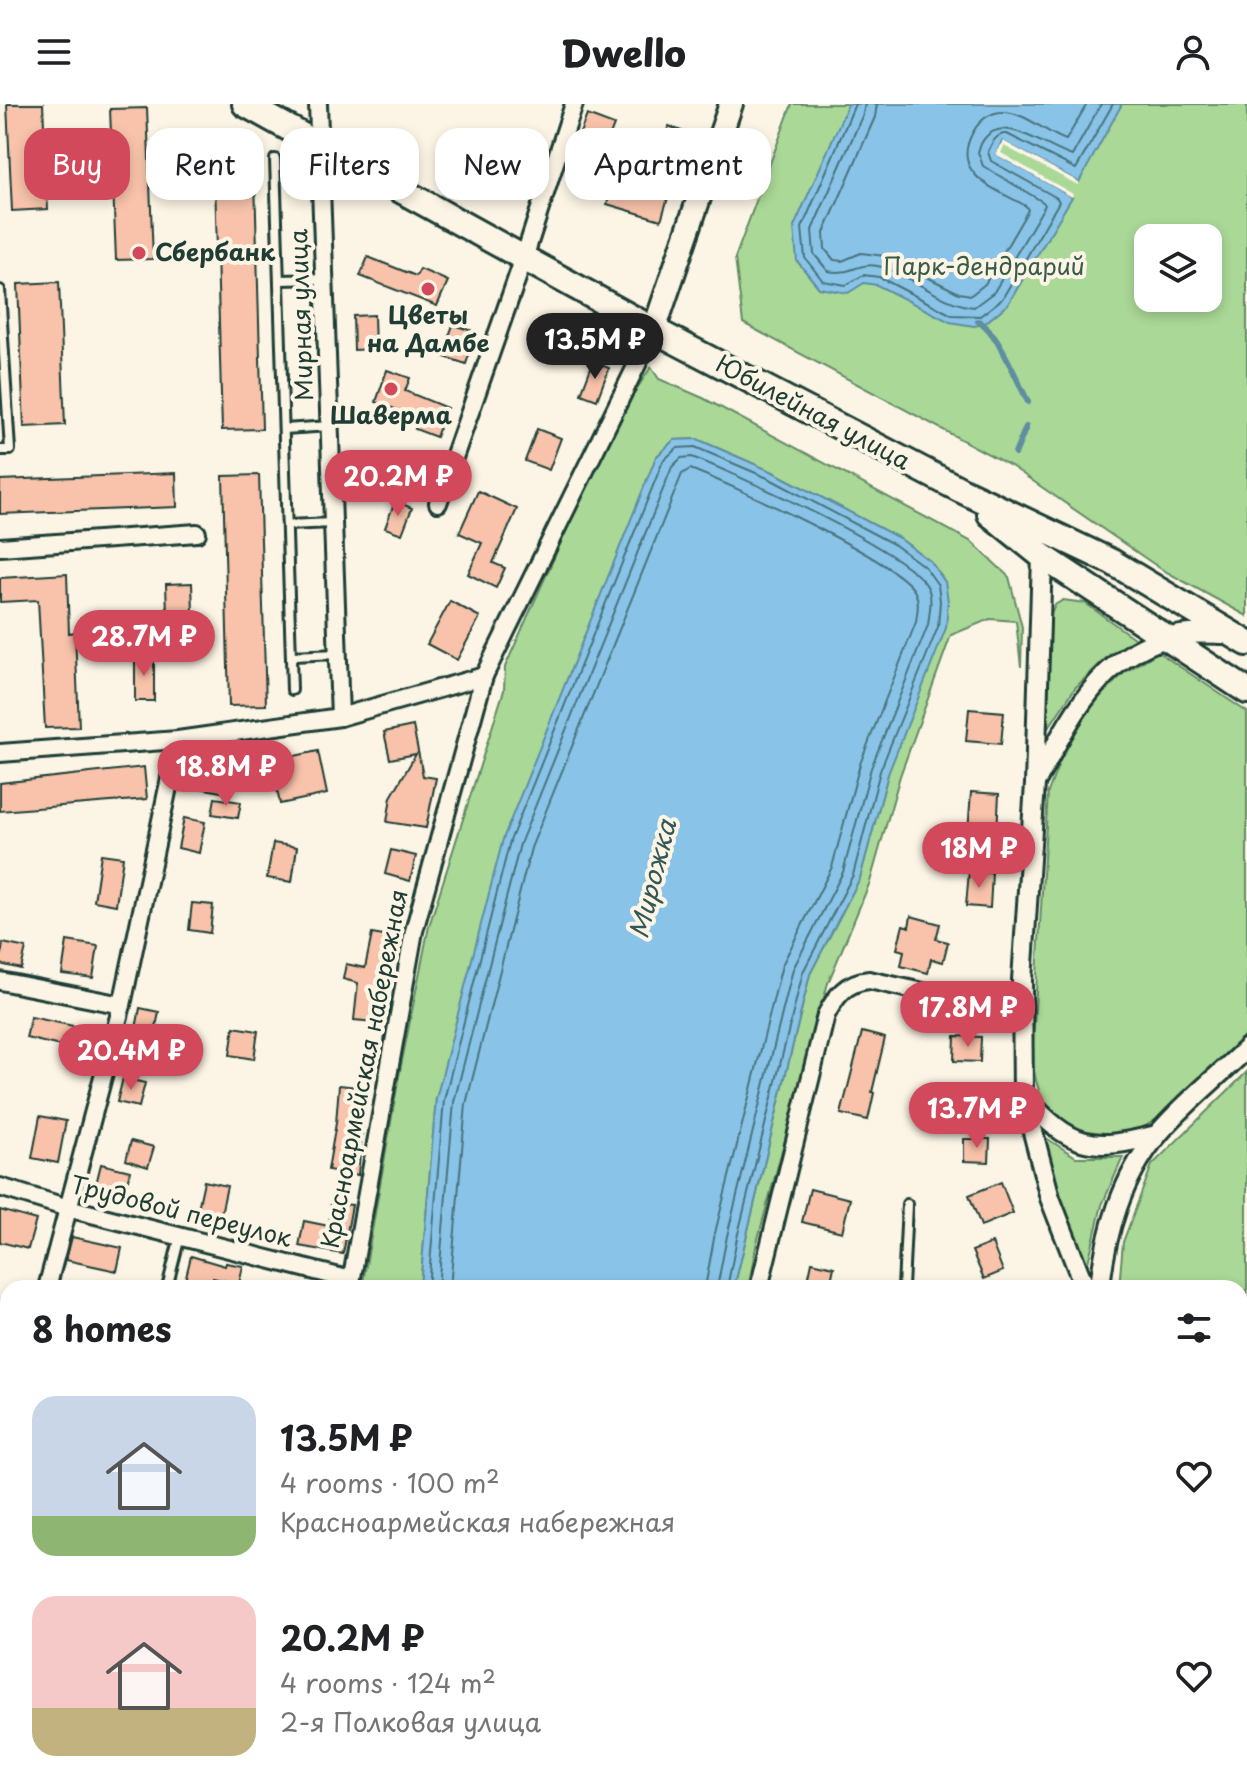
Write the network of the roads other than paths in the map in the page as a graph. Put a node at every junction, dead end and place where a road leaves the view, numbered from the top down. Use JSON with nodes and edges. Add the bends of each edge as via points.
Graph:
{"nodes":[{"id":1,"x":245,"y":104,"type":"edge"},
{"id":2,"x":318,"y":104,"type":"edge"},
{"id":3,"x":574,"y":104,"type":"edge"},
{"id":4,"x":731,"y":104,"type":"edge"},
{"id":5,"x":288,"y":128,"type":"edge"},
{"id":6,"x":319,"y":128,"type":"edge"},
{"id":7,"x":275,"y":159,"type":"dead end"},
{"id":8,"x":322,"y":200,"type":"edge"},
{"id":9,"x":418,"y":200,"type":"edge"},
{"id":10,"x":524,"y":258,"type":"junction"},
{"id":11,"x":325,"y":279,"type":"junction"},
{"id":12,"x":279,"y":280,"type":"junction"},
{"id":13,"x":0,"y":290,"type":"edge"},
{"id":14,"x":654,"y":330,"type":"junction"},
{"id":15,"x":330,"y":426,"type":"junction"},
{"id":16,"x":284,"y":429,"type":"junction"},
{"id":17,"x":0,"y":450,"type":"edge"},
{"id":18,"x":961,"y":490,"type":"junction"},
{"id":19,"x":438,"y":503,"type":"dead end"},
{"id":20,"x":333,"y":523,"type":"junction"},
{"id":21,"x":287,"y":525,"type":"junction"},
{"id":22,"x":197,"y":533,"type":"dead end"},
{"id":23,"x":0,"y":547,"type":"edge"},
{"id":24,"x":1042,"y":556,"type":"junction"},
{"id":25,"x":1238,"y":638,"type":"edge"},
{"id":26,"x":1164,"y":639,"type":"junction"},
{"id":27,"x":337,"y":654,"type":"junction"},
{"id":28,"x":292,"y":656,"type":"junction"},
{"id":29,"x":484,"y":676,"type":"junction"},
{"id":30,"x":292,"y":690,"type":"dead end"},
{"id":31,"x":1247,"y":691,"type":"edge"},
{"id":32,"x":340,"y":717,"type":"junction"},
{"id":33,"x":178,"y":740,"type":"junction"},
{"id":34,"x":0,"y":753,"type":"edge"},
{"id":35,"x":1035,"y":784,"type":"junction"},
{"id":36,"x":0,"y":981,"type":"edge"},
{"id":37,"x":122,"y":1005,"type":"junction"},
{"id":38,"x":1022,"y":1014,"type":"junction"},
{"id":39,"x":1247,"y":1048,"type":"edge"},
{"id":40,"x":1023,"y":1093,"type":"junction"},
{"id":41,"x":1157,"y":1135,"type":"junction"},
{"id":42,"x":0,"y":1187,"type":"edge"},
{"id":43,"x":907,"y":1204,"type":"dead end"},
{"id":44,"x":68,"y":1208,"type":"junction"},
{"id":45,"x":180,"y":1236,"type":"junction"},
{"id":46,"x":49,"y":1280,"type":"edge"},
{"id":47,"x":169,"y":1280,"type":"edge"},
{"id":48,"x":337,"y":1280,"type":"edge"},
{"id":49,"x":352,"y":1280,"type":"edge"},
{"id":50,"x":761,"y":1280,"type":"edge"},
{"id":51,"x":903,"y":1280,"type":"edge"},
{"id":52,"x":1082,"y":1280,"type":"edge"},
{"id":53,"x":1101,"y":1280,"type":"edge"}],
"edges":[{"from":1,"to":5,"type":"main road","name":"Юбилейная улица"},
{"from":2,"to":6,"type":"street","name":"Мирная улица"},
{"from":3,"to":10,"type":"street"},
{"from":4,"to":14,"type":"main road","name":"Красноармейская набережная"},
{"from":7,"to":12,"type":"lane"},
{"from":8,"to":11,"type":"street","name":"Мирная улица"},
{"from":9,"to":10,"type":"main road","name":"Юбилейная улица"},
{"from":10,"to":14,"type":"main road","name":"Юбилейная улица"},
{"from":10,"to":19,"type":"street"},
{"from":11,"to":12,"type":"lane"},
{"from":11,"to":15,"type":"street","name":"Мирная улица"},
{"from":12,"to":16,"type":"lane"},
{"from":13,"to":17,"type":"lane","via":[[10,450]]},
{"from":14,"to":18,"type":"main road","name":"Юбилейная улица"},
{"from":14,"to":29,"type":"street","name":"Красноармейская набережная"},
{"from":15,"to":16,"type":"lane"},
{"from":15,"to":20,"type":"street","name":"Мирная улица"},
{"from":16,"to":21,"type":"lane"},
{"from":18,"to":24,"type":"main road","name":"Юбилейная улица"},
{"from":18,"to":25,"type":"main road","name":"Юбилейная улица","via":[[1112,562]]},
{"from":20,"to":21,"type":"lane"},
{"from":20,"to":27,"type":"street","name":"Мирная улица"},
{"from":21,"to":28,"type":"lane"},
{"from":22,"to":23,"type":"street"},
{"from":24,"to":26,"type":"main road","name":"Юбилейная улица"},
{"from":24,"to":35,"type":"street"},
{"from":25,"to":26,"type":"street","via":[[1193,634]]},
{"from":26,"to":31,"type":"main road","name":"Юбилейная улица"},
{"from":26,"to":35,"type":"street","via":[[1126,659],[1092,687]]},
{"from":27,"to":28,"type":"lane"},
{"from":27,"to":32,"type":"street","name":"Мирная улица"},
{"from":28,"to":30,"type":"lane"},
{"from":29,"to":32,"type":"street"},
{"from":29,"to":49,"type":"street","name":"Красноармейская набережная","via":[[414,931]]},
{"from":32,"to":33,"type":"street"},
{"from":33,"to":34,"type":"street"},
{"from":33,"to":37,"type":"street"},
{"from":35,"to":38,"type":"street"},
{"from":36,"to":37,"type":"street"},
{"from":37,"to":44,"type":"street"},
{"from":38,"to":40,"type":"street"},
{"from":38,"to":50,"type":"street","via":[[869,980],[844,989],[826,1015]]},
{"from":39,"to":41,"type":"street"},
{"from":40,"to":41,"type":"street","via":[[1065,1136],[1120,1144]]},
{"from":40,"to":52,"type":"street","via":[[1050,1198]]},
{"from":41,"to":53,"type":"street","via":[[1118,1204]]},
{"from":42,"to":44,"type":"street","name":"Трудовой переулок"},
{"from":43,"to":51,"type":"lane"},
{"from":44,"to":45,"type":"street","name":"Трудовой переулок"},
{"from":44,"to":46,"type":"street"},
{"from":45,"to":47,"type":"lane"},
{"from":45,"to":48,"type":"street","name":"Трудовой переулок"}]}
